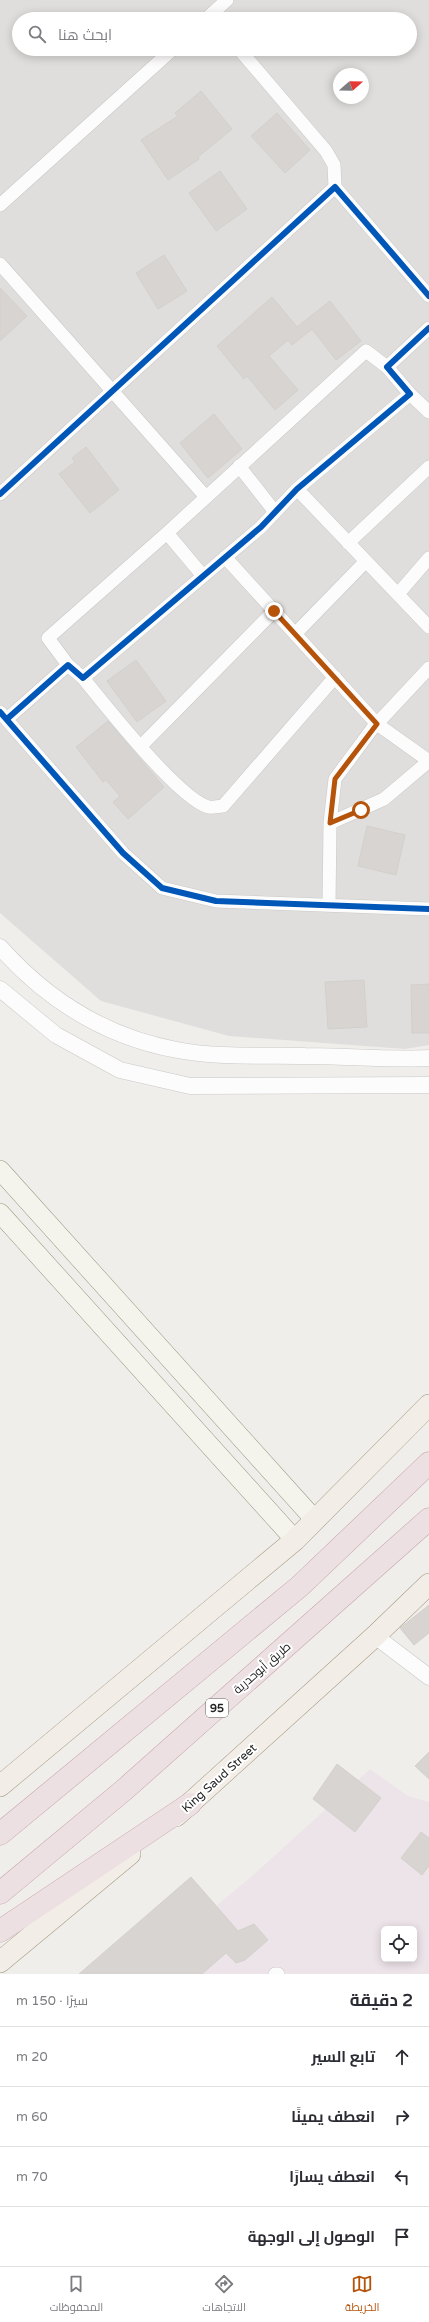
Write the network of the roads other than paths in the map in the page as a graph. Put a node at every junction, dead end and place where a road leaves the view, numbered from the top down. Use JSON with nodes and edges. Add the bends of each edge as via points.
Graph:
{"nodes":[{"id":1,"x":227,"y":0,"type":"edge"},
{"id":2,"x":216,"y":12,"type":"edge"},
{"id":3,"x":165,"y":56,"type":"edge"},
{"id":4,"x":245,"y":56,"type":"edge"},
{"id":5,"x":335,"y":186,"type":"junction"},
{"id":6,"x":0,"y":205,"type":"edge"},
{"id":7,"x":0,"y":264,"type":"edge"},
{"id":8,"x":429,"y":296,"type":"edge"},
{"id":9,"x":429,"y":328,"type":"edge"},
{"id":10,"x":387,"y":367,"type":"junction"},
{"id":11,"x":113,"y":391,"type":"junction"},
{"id":12,"x":410,"y":394,"type":"junction"},
{"id":13,"x":429,"y":412,"type":"edge"},
{"id":14,"x":239,"y":466,"type":"junction"},
{"id":15,"x":429,"y":467,"type":"edge"},
{"id":16,"x":297,"y":489,"type":"junction"},
{"id":17,"x":0,"y":494,"type":"edge"},
{"id":18,"x":206,"y":497,"type":"junction"},
{"id":19,"x":275,"y":512,"type":"junction"},
{"id":20,"x":167,"y":533,"type":"junction"},
{"id":21,"x":348,"y":543,"type":"junction"},
{"id":22,"x":225,"y":557,"type":"junction"},
{"id":23,"x":429,"y":558,"type":"edge"},
{"id":24,"x":366,"y":561,"type":"junction"},
{"id":25,"x":203,"y":576,"type":"junction"},
{"id":26,"x":398,"y":594,"type":"junction"},
{"id":27,"x":274,"y":611,"type":"junction"},
{"id":28,"x":429,"y":627,"type":"edge"},
{"id":29,"x":295,"y":634,"type":"junction"},
{"id":30,"x":68,"y":665,"type":"junction"},
{"id":31,"x":429,"y":668,"type":"edge"},
{"id":32,"x":82,"y":678,"type":"junction"},
{"id":33,"x":335,"y":678,"type":"junction"},
{"id":34,"x":3,"y":715,"type":"edge"},
{"id":35,"x":377,"y":724,"type":"junction"},
{"id":36,"x":141,"y":746,"type":"junction"},
{"id":37,"x":429,"y":761,"type":"edge"},
{"id":38,"x":330,"y":823,"type":"junction"},
{"id":39,"x":329,"y":905,"type":"junction"},
{"id":40,"x":429,"y":908,"type":"edge"},
{"id":41,"x":0,"y":947,"type":"edge"},
{"id":42,"x":0,"y":989,"type":"edge"},
{"id":43,"x":429,"y":1058,"type":"edge"},
{"id":44,"x":429,"y":1085,"type":"edge"},
{"id":45,"x":0,"y":1170,"type":"edge"},
{"id":46,"x":0,"y":1213,"type":"edge"},
{"id":47,"x":429,"y":1405,"type":"edge"},
{"id":48,"x":429,"y":1463,"type":"edge"},
{"id":49,"x":429,"y":1519,"type":"edge"},
{"id":50,"x":315,"y":1520,"type":"junction"},
{"id":51,"x":295,"y":1540,"type":"junction"},
{"id":52,"x":429,"y":1584,"type":"edge"},
{"id":53,"x":375,"y":1636,"type":"junction"},
{"id":54,"x":429,"y":1677,"type":"edge"},
{"id":55,"x":0,"y":1786,"type":"edge"},
{"id":56,"x":190,"y":1804,"type":"junction"},
{"id":57,"x":0,"y":1834,"type":"edge"},
{"id":58,"x":0,"y":1893,"type":"edge"},
{"id":59,"x":0,"y":1931,"type":"edge"},
{"id":60,"x":0,"y":1962,"type":"edge"}],
"edges":[{"from":1,"to":2,"type":"street"},
{"from":3,"to":6,"type":"street"},
{"from":4,"to":5,"type":"street","via":[[326,151],[334,165]]},
{"from":5,"to":8,"type":"street"},
{"from":5,"to":11,"type":"street"},
{"from":7,"to":11,"type":"street"},
{"from":9,"to":10,"type":"street"},
{"from":10,"to":12,"type":"street"},
{"from":10,"to":14,"type":"street","via":[[366,351]]},
{"from":11,"to":17,"type":"street"},
{"from":11,"to":18,"type":"street"},
{"from":12,"to":13,"type":"street"},
{"from":12,"to":16,"type":"street"},
{"from":14,"to":18,"type":"street"},
{"from":14,"to":19,"type":"street"},
{"from":15,"to":21,"type":"street"},
{"from":16,"to":19,"type":"street"},
{"from":16,"to":21,"type":"street"},
{"from":18,"to":20,"type":"street"},
{"from":19,"to":22,"type":"street"},
{"from":20,"to":25,"type":"street"},
{"from":20,"to":30,"type":"street","via":[[48,638]]},
{"from":21,"to":24,"type":"street"},
{"from":22,"to":25,"type":"street"},
{"from":22,"to":27,"type":"street"},
{"from":23,"to":26,"type":"street"},
{"from":24,"to":26,"type":"street"},
{"from":24,"to":29,"type":"street"},
{"from":25,"to":32,"type":"street"},
{"from":26,"to":28,"type":"street"},
{"from":27,"to":29,"type":"street"},
{"from":27,"to":36,"type":"street"},
{"from":29,"to":33,"type":"street"},
{"from":30,"to":32,"type":"street"},
{"from":30,"to":34,"type":"street"},
{"from":31,"to":35,"type":"street"},
{"from":32,"to":36,"type":"street"},
{"from":33,"to":35,"type":"street"},
{"from":33,"to":36,"type":"street","via":[[223,806],[209,808],[193,799]]},
{"from":34,"to":39,"type":"street","via":[[123,853],[162,888],[216,901]]},
{"from":35,"to":37,"type":"street"},
{"from":35,"to":38,"type":"street","via":[[335,779]]},
{"from":37,"to":38,"type":"street","via":[[384,799]]},
{"from":38,"to":39,"type":"street"},
{"from":39,"to":40,"type":"street"},
{"from":41,"to":43,"type":"street","via":[[58,1002],[127,1038],[178,1050],[220,1054]]},
{"from":42,"to":44,"type":"street","via":[[56,1034],[120,1070],[190,1086]]},
{"from":45,"to":50,"type":"main road"},
{"from":46,"to":51,"type":"main road"},
{"from":47,"to":50,"type":"main road"},
{"from":48,"to":57,"type":"highway","via":[[300,1586]]},
{"from":49,"to":58,"type":"highway","name":"طريق أبوحدرية","number":"95","via":[[124,1790]]},
{"from":50,"to":51,"type":"main road"},
{"from":51,"to":55,"type":"main road"},
{"from":52,"to":53,"type":"main road","name":"King Saud Street"},
{"from":53,"to":54,"type":"street"},
{"from":53,"to":56,"type":"main road","name":"King Saud Street"},
{"from":56,"to":59,"type":"highway"},
{"from":56,"to":60,"type":"main road","name":"King Saud Street"}]}
